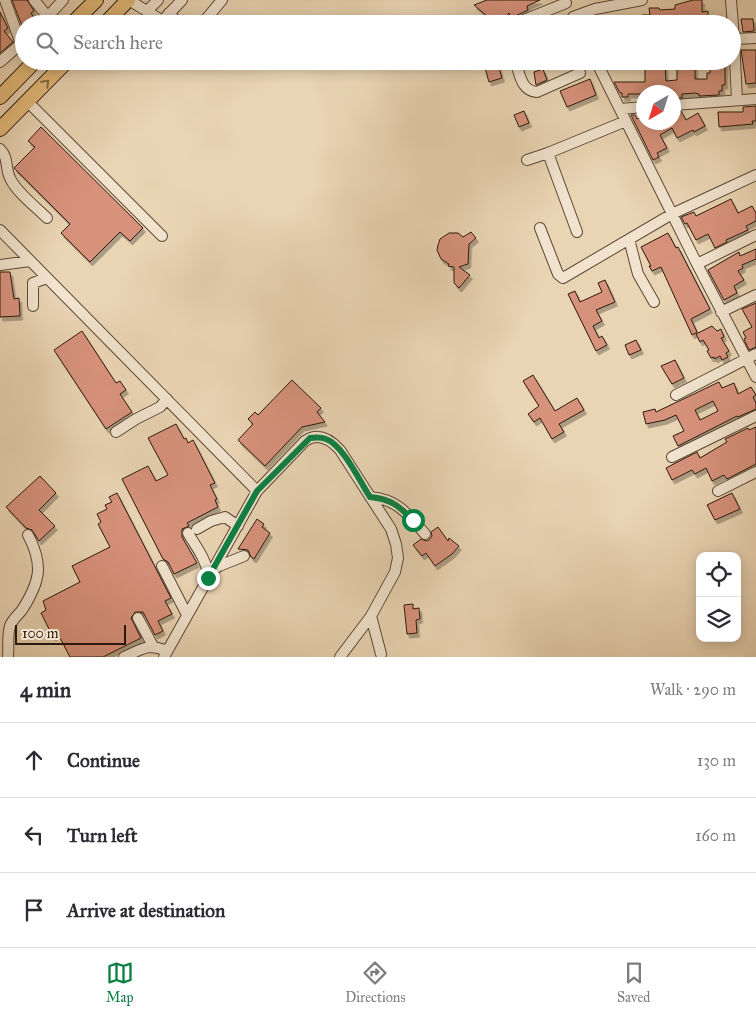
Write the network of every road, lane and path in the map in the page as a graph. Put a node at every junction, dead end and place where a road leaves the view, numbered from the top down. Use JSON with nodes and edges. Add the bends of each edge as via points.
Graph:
{"nodes":[{"id":1,"x":5,"y":0,"type":"edge"},
{"id":2,"x":34,"y":0,"type":"edge"},
{"id":3,"x":63,"y":0,"type":"edge"},
{"id":4,"x":96,"y":0,"type":"edge"},
{"id":5,"x":129,"y":0,"type":"edge"},
{"id":6,"x":158,"y":0,"type":"edge"},
{"id":7,"x":182,"y":0,"type":"edge"},
{"id":8,"x":222,"y":0,"type":"edge"},
{"id":9,"x":642,"y":0,"type":"edge"},
{"id":10,"x":731,"y":0,"type":"edge"},
{"id":11,"x":565,"y":2,"type":"edge"},
{"id":12,"x":147,"y":11,"type":"junction"},
{"id":13,"x":169,"y":13,"type":"joint"},
{"id":14,"x":537,"y":14,"type":"edge"},
{"id":15,"x":42,"y":15,"type":"edge"},
{"id":16,"x":50,"y":15,"type":"edge"},
{"id":17,"x":81,"y":15,"type":"edge"},
{"id":18,"x":113,"y":15,"type":"edge"},
{"id":19,"x":153,"y":15,"type":"edge"},
{"id":20,"x":167,"y":15,"type":"edge"},
{"id":21,"x":210,"y":15,"type":"edge"},
{"id":22,"x":572,"y":15,"type":"edge"},
{"id":23,"x":585,"y":15,"type":"edge"},
{"id":24,"x":732,"y":15,"type":"edge"},
{"id":25,"x":15,"y":25,"type":"edge"},
{"id":26,"x":756,"y":38,"type":"edge"},
{"id":27,"x":741,"y":39,"type":"edge"},
{"id":28,"x":15,"y":48,"type":"edge"},
{"id":29,"x":0,"y":62,"type":"edge"},
{"id":30,"x":26,"y":70,"type":"edge"},
{"id":31,"x":58,"y":70,"type":"edge"},
{"id":32,"x":518,"y":70,"type":"edge"},
{"id":33,"x":601,"y":70,"type":"edge"},
{"id":34,"x":736,"y":70,"type":"edge"},
{"id":35,"x":580,"y":73,"type":"dead end"},
{"id":36,"x":1,"y":94,"type":"edge"},
{"id":37,"x":756,"y":99,"type":"edge"},
{"id":38,"x":737,"y":100,"type":"junction"},
{"id":39,"x":27,"y":101,"type":"junction"},
{"id":40,"x":681,"y":104,"type":"edge"},
{"id":41,"x":636,"y":107,"type":"edge"},
{"id":42,"x":620,"y":108,"type":"junction"},
{"id":43,"x":626,"y":121,"type":"junction"},
{"id":44,"x":0,"y":130,"type":"edge"},
{"id":45,"x":0,"y":149,"type":"edge"},
{"id":46,"x":548,"y":153,"type":"junction"},
{"id":47,"x":527,"y":160,"type":"dead end"},
{"id":48,"x":756,"y":175,"type":"edge"},
{"id":49,"x":672,"y":214,"type":"junction"},
{"id":50,"x":47,"y":218,"type":"dead end"},
{"id":51,"x":540,"y":228,"type":"dead end"},
{"id":52,"x":0,"y":230,"type":"edge"},
{"id":53,"x":577,"y":232,"type":"dead end"},
{"id":54,"x":756,"y":235,"type":"edge"},
{"id":55,"x":162,"y":236,"type":"dead end"},
{"id":56,"x":629,"y":239,"type":"junction"},
{"id":57,"x":30,"y":261,"type":"junction"},
{"id":58,"x":697,"y":264,"type":"junction"},
{"id":59,"x":0,"y":265,"type":"edge"},
{"id":60,"x":47,"y":278,"type":"junction"},
{"id":61,"x":756,"y":295,"type":"edge"},
{"id":62,"x":654,"y":302,"type":"dead end"},
{"id":63,"x":33,"y":306,"type":"dead end"},
{"id":64,"x":721,"y":312,"type":"junction"},
{"id":65,"x":752,"y":356,"type":"edge"},
{"id":66,"x":756,"y":377,"type":"edge"},
{"id":67,"x":676,"y":395,"type":"dead end"},
{"id":68,"x":167,"y":399,"type":"junction"},
{"id":69,"x":756,"y":416,"type":"edge"},
{"id":70,"x":116,"y":432,"type":"dead end"},
{"id":71,"x":672,"y":457,"type":"dead end"},
{"id":72,"x":756,"y":472,"type":"edge"},
{"id":73,"x":257,"y":491,"type":"junction"},
{"id":74,"x":718,"y":491,"type":"dead end"},
{"id":75,"x":370,"y":497,"type":"junction"},
{"id":76,"x":238,"y":526,"type":"junction"},
{"id":77,"x":425,"y":534,"type":"dead end"},
{"id":78,"x":28,"y":535,"type":"dead end"},
{"id":79,"x":244,"y":556,"type":"dead end"},
{"id":80,"x":162,"y":566,"type":"dead end"},
{"id":81,"x":210,"y":575,"type":"junction"},
{"id":82,"x":188,"y":615,"type":"junction"},
{"id":83,"x":371,"y":616,"type":"junction"},
{"id":84,"x":138,"y":618,"type":"dead end"},
{"id":85,"x":10,"y":626,"type":"junction"},
{"id":86,"x":0,"y":636,"type":"edge"},
{"id":87,"x":153,"y":646,"type":"junction"},
{"id":88,"x":166,"y":654,"type":"edge"},
{"id":89,"x":381,"y":654,"type":"dead end"},
{"id":90,"x":8,"y":657,"type":"edge"},
{"id":91,"x":124,"y":657,"type":"edge"},
{"id":92,"x":340,"y":657,"type":"edge"}],
"edges":[{"from":1,"to":25,"type":"street"},
{"from":2,"to":15,"type":"street"},
{"from":3,"to":16,"type":"street"},
{"from":4,"to":17,"type":"highway"},
{"from":5,"to":12,"type":"street"},
{"from":5,"to":18,"type":"highway"},
{"from":6,"to":12,"type":"street"},
{"from":7,"to":13,"type":"street"},
{"from":8,"to":21,"type":"street"},
{"from":9,"to":23,"type":"street","via":[[595,9]]},
{"from":10,"to":24,"type":"street"},
{"from":11,"to":14,"type":"street"},
{"from":11,"to":22,"type":"street"},
{"from":12,"to":19,"type":"street"},
{"from":13,"to":20,"type":"street"},
{"from":26,"to":27,"type":"street"},
{"from":28,"to":29,"type":"street"},
{"from":30,"to":36,"type":"highway"},
{"from":39,"to":31,"type":"highway","one_way":true},
{"from":32,"to":35,"type":"street","via":[[529,92],[537,92]]},
{"from":33,"to":42,"type":"street"},
{"from":34,"to":38,"type":"street"},
{"from":37,"to":38,"type":"street"},
{"from":38,"to":40,"type":"street"},
{"from":39,"to":44,"type":"highway"},
{"from":39,"to":55,"type":"street"},
{"from":41,"to":42,"type":"street"},
{"from":42,"to":43,"type":"street"},
{"from":43,"to":46,"type":"street"},
{"from":43,"to":49,"type":"street"},
{"from":45,"to":50,"type":"street","via":[[12,182]]},
{"from":46,"to":47,"type":"street"},
{"from":46,"to":53,"type":"street"},
{"from":48,"to":49,"type":"street"},
{"from":49,"to":56,"type":"street"},
{"from":49,"to":58,"type":"street"},
{"from":51,"to":56,"type":"street","via":[[562,278]]},
{"from":52,"to":57,"type":"street"},
{"from":54,"to":58,"type":"street"},
{"from":56,"to":62,"type":"street","via":[[638,274]]},
{"from":57,"to":59,"type":"street"},
{"from":57,"to":60,"type":"street"},
{"from":58,"to":64,"type":"street"},
{"from":60,"to":63,"type":"street","via":[[33,283]]},
{"from":60,"to":68,"type":"street"},
{"from":61,"to":64,"type":"street"},
{"from":64,"to":65,"type":"street"},
{"from":65,"to":66,"type":"street"},
{"from":65,"to":67,"type":"street"},
{"from":68,"to":70,"type":"street","via":[[160,407]]},
{"from":68,"to":73,"type":"street"},
{"from":69,"to":71,"type":"street"},
{"from":72,"to":74,"type":"street"},
{"from":73,"to":75,"type":"street","via":[[305,441],[318,437],[334,443]]},
{"from":73,"to":76,"type":"street"},
{"from":75,"to":77,"type":"street","via":[[397,504]]},
{"from":75,"to":83,"type":"street","via":[[391,529],[398,558],[395,572]]},
{"from":76,"to":81,"type":"street"},
{"from":76,"to":81,"type":"street","via":[[225,517],[192,531]]},
{"from":78,"to":85,"type":"street","via":[[37,553],[38,572],[22,610]]},
{"from":79,"to":81,"type":"street","via":[[219,566]]},
{"from":80,"to":82,"type":"street"},
{"from":81,"to":82,"type":"street"},
{"from":82,"to":88,"type":"street"},
{"from":83,"to":89,"type":"street"},
{"from":83,"to":92,"type":"street"},
{"from":84,"to":87,"type":"street"},
{"from":85,"to":86,"type":"street"},
{"from":85,"to":90,"type":"street"},
{"from":87,"to":88,"type":"street"},
{"from":87,"to":91,"type":"street"}]}
